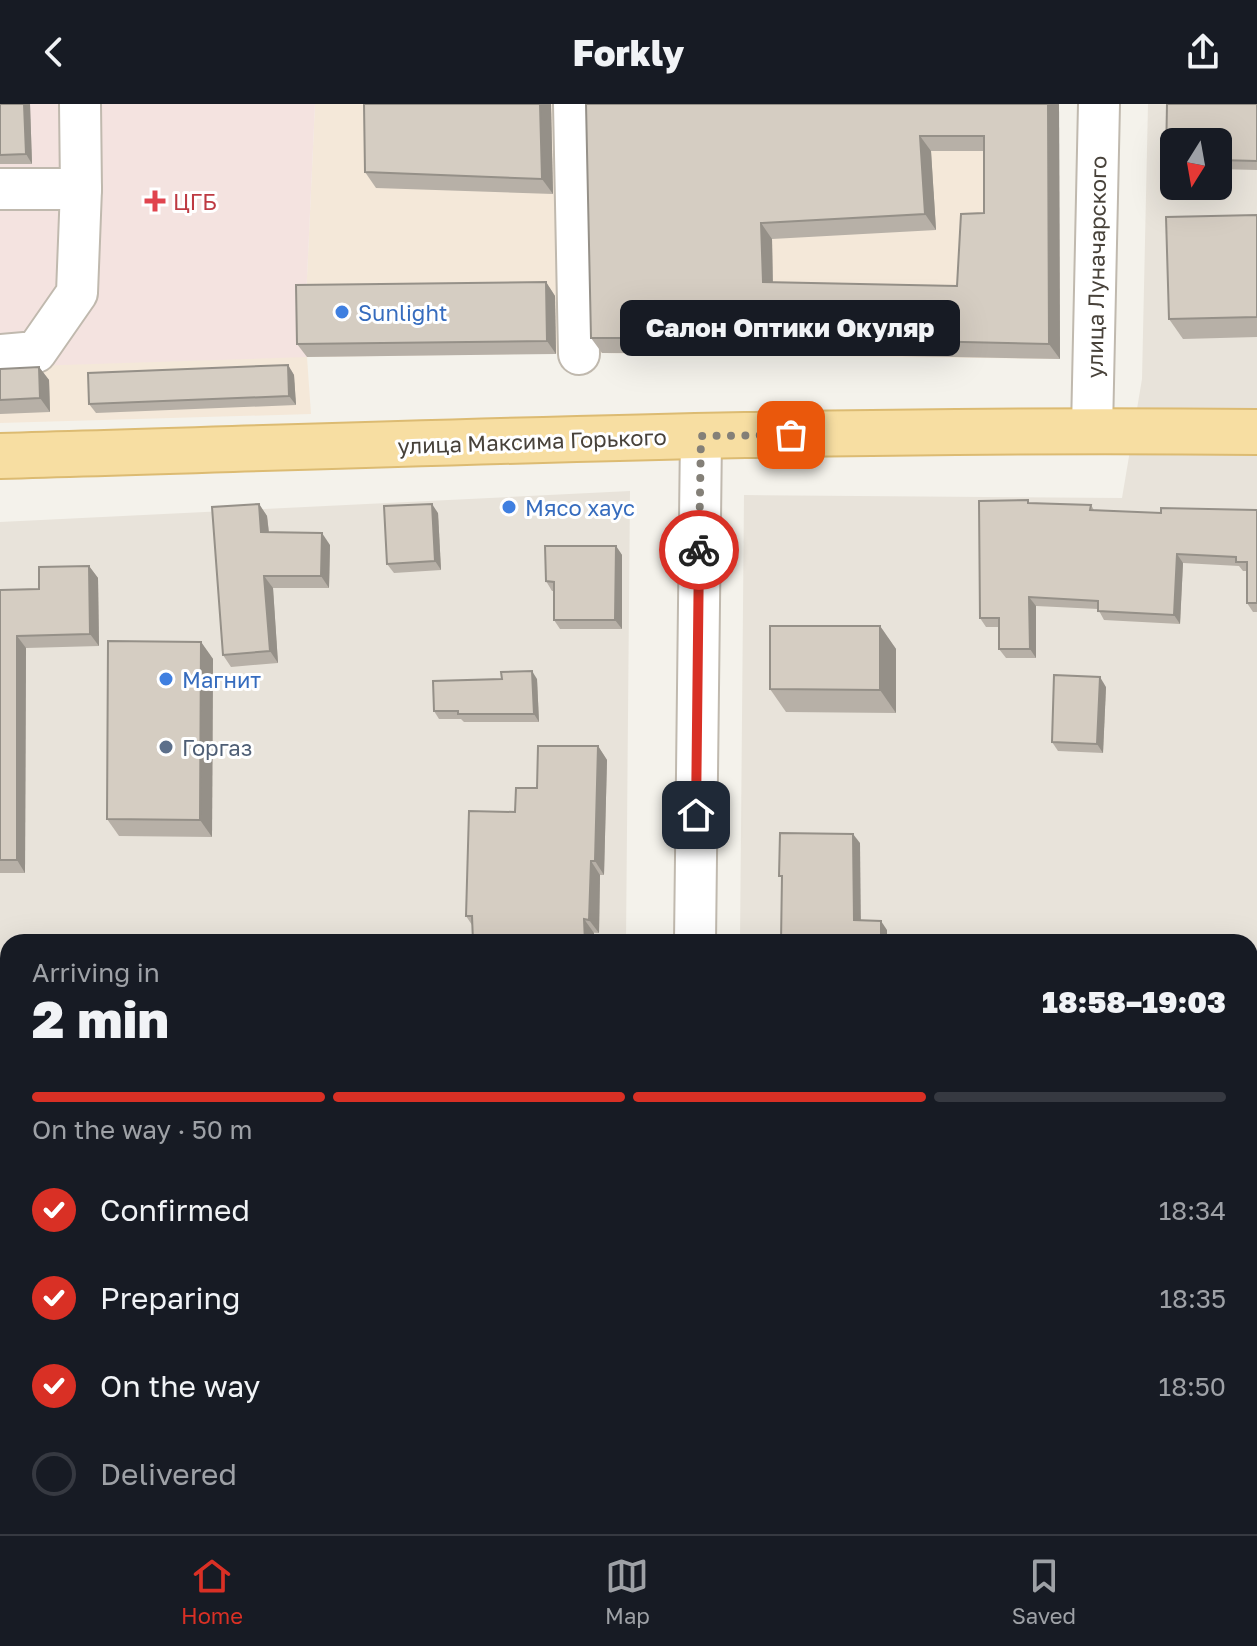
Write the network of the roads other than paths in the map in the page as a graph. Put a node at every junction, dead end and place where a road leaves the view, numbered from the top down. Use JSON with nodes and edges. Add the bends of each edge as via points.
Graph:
{"nodes":[{"id":1,"x":80,"y":104,"type":"edge"},
{"id":2,"x":574,"y":104,"type":"edge"},
{"id":3,"x":1099,"y":104,"type":"edge"},
{"id":4,"x":0,"y":189,"type":"edge"},
{"id":5,"x":81,"y":189,"type":"junction"},
{"id":6,"x":579,"y":354,"type":"dead end"},
{"id":7,"x":0,"y":355,"type":"edge"},
{"id":8,"x":1092,"y":430,"type":"junction"},
{"id":9,"x":1257,"y":432,"type":"edge"},
{"id":10,"x":701,"y":436,"type":"junction"},
{"id":11,"x":0,"y":456,"type":"edge"},
{"id":12,"x":695,"y":934,"type":"edge"}],
"edges":[{"from":1,"to":5,"type":"street"},
{"from":2,"to":6,"type":"street"},
{"from":3,"to":8,"type":"street","name":"улица Луначарского"},
{"from":4,"to":5,"type":"street"},
{"from":5,"to":7,"type":"street","via":[[77,293],[36,352]]},
{"from":8,"to":9,"type":"main road","name":"улица Максима Горького"},
{"from":8,"to":10,"type":"main road","name":"улица Максима Горького"},
{"from":10,"to":11,"type":"main road","name":"улица Максима Горького"},
{"from":10,"to":12,"type":"street"}]}
